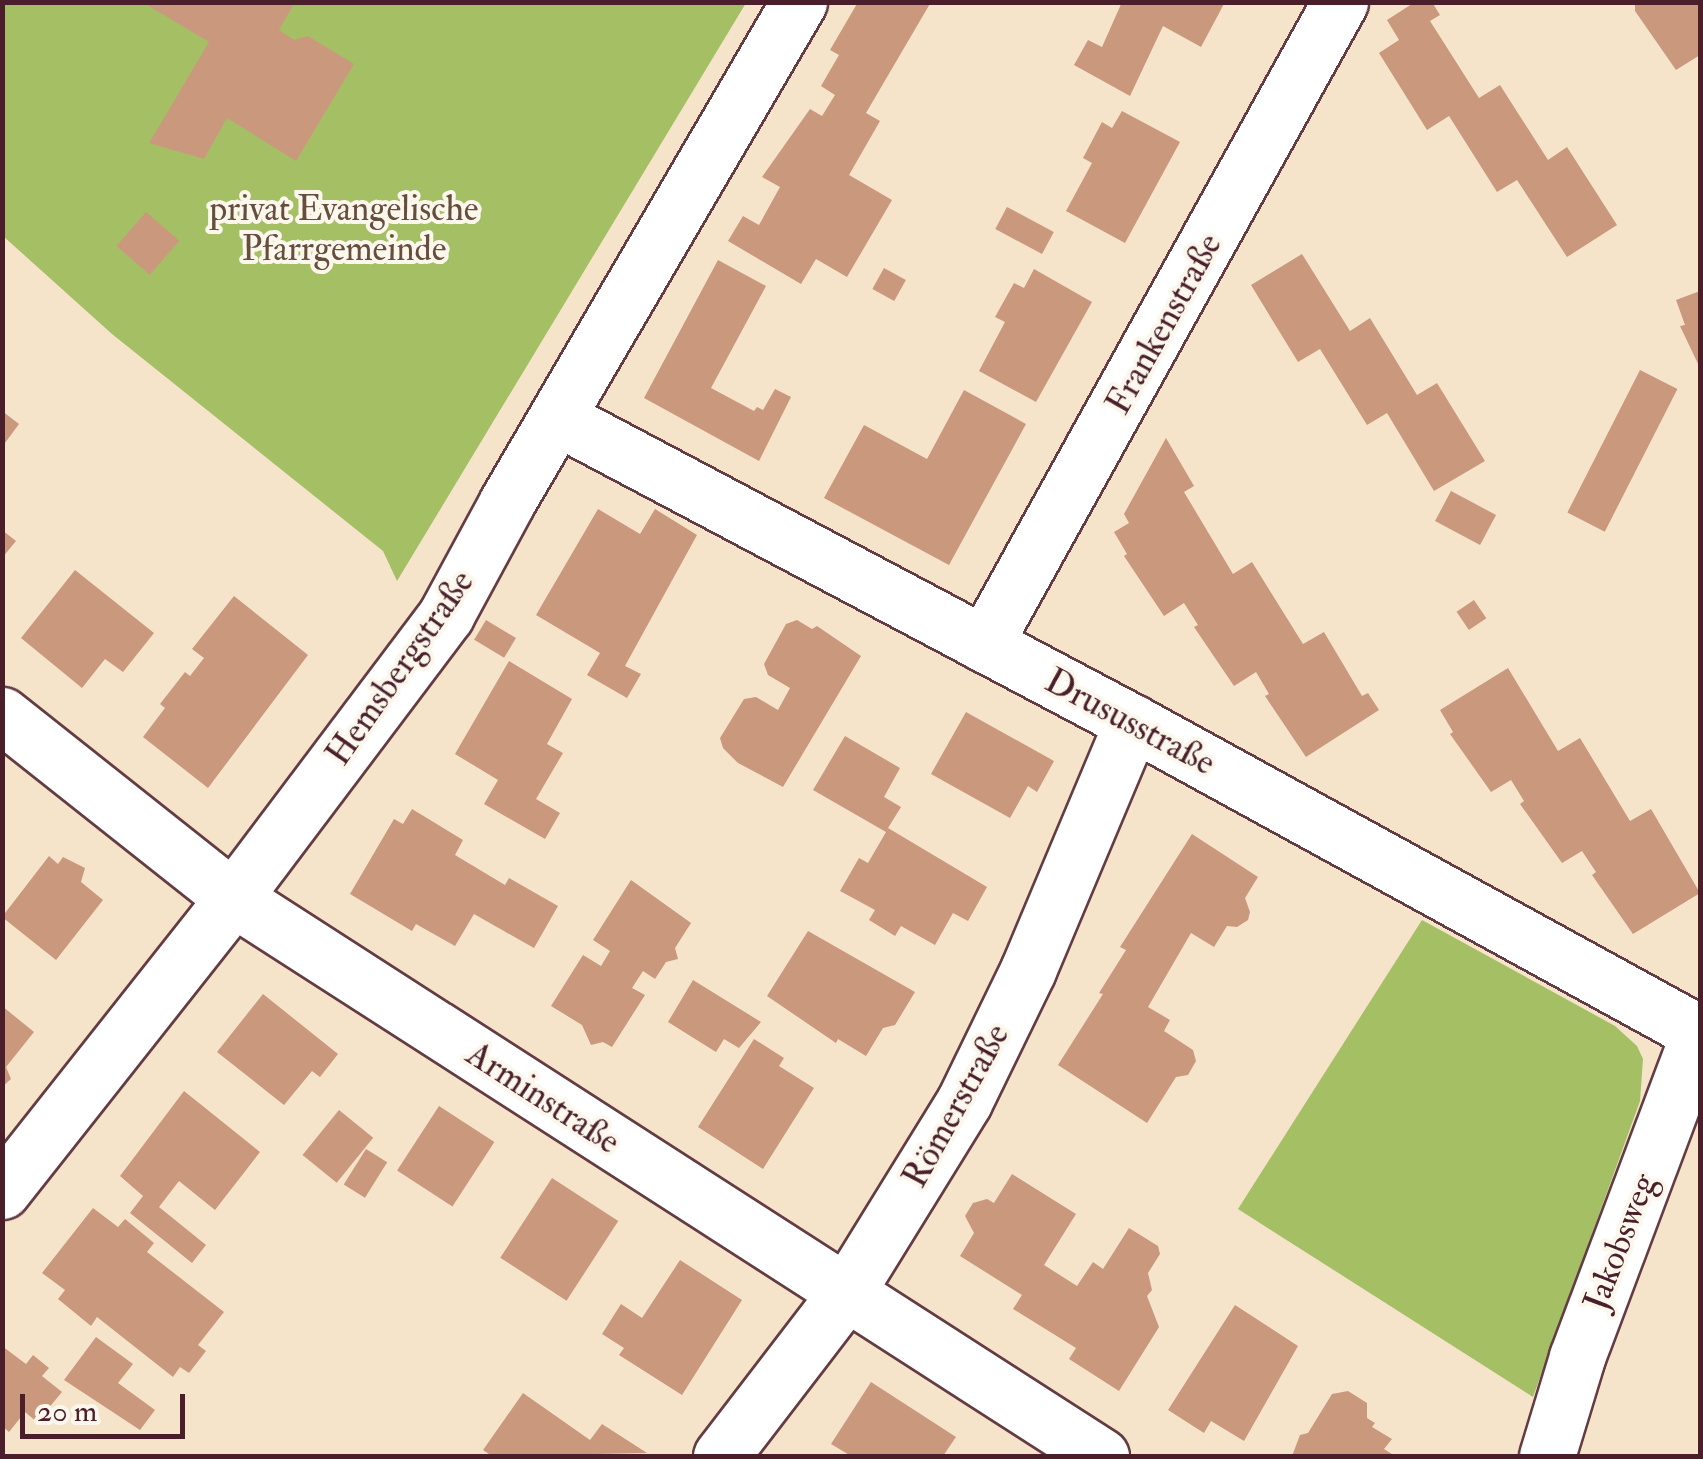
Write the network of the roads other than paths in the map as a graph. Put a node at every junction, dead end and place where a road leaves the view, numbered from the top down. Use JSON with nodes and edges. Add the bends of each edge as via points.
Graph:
{"nodes":[{"id":1,"x":800,"y":2,"type":"edge"},
{"id":2,"x":1340,"y":2,"type":"edge"},
{"id":3,"x":558,"y":418,"type":"junction"},
{"id":4,"x":984,"y":644,"type":"junction"},
{"id":5,"x":2,"y":715,"type":"edge"},
{"id":6,"x":1132,"y":722,"type":"junction"},
{"id":7,"x":233,"y":898,"type":"junction"},
{"id":8,"x":1700,"y":1032,"type":"edge"},
{"id":9,"x":2,"y":1191,"type":"edge"},
{"id":10,"x":846,"y":1293,"type":"junction"},
{"id":11,"x":721,"y":1456,"type":"edge"},
{"id":12,"x":1101,"y":1456,"type":"edge"},
{"id":13,"x":1546,"y":1456,"type":"edge"}],
"edges":[{"from":1,"to":3,"type":"street","name":"Hemsbergstraße"},
{"from":2,"to":4,"type":"street","name":"Frankenstraße"},
{"from":3,"to":4,"type":"street","name":"Drususstraße"},
{"from":3,"to":7,"type":"street","name":"Hemsbergstraße","via":[[446,615]]},
{"from":4,"to":6,"type":"street","name":"Drususstraße"},
{"from":5,"to":7,"type":"street","name":"Arminstraße"},
{"from":6,"to":8,"type":"street","name":"Drususstraße"},
{"from":6,"to":10,"type":"street","name":"Römerstraße","via":[[1028,970],[964,1102]]},
{"from":7,"to":9,"type":"street","name":"Hemsbergstraße"},
{"from":7,"to":10,"type":"street","name":"Arminstraße"},
{"from":8,"to":13,"type":"street","name":"Jakobsweg"},
{"from":10,"to":11,"type":"street","name":"Römerstraße"},
{"from":10,"to":12,"type":"street","name":"Arminstraße"}]}
